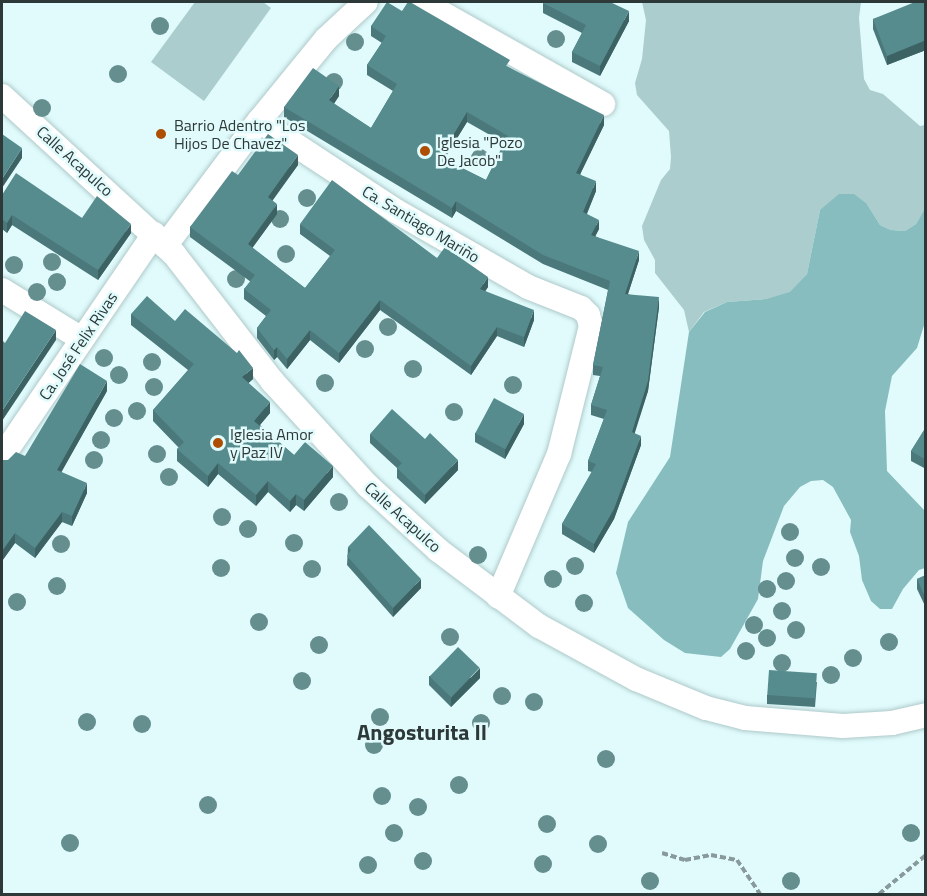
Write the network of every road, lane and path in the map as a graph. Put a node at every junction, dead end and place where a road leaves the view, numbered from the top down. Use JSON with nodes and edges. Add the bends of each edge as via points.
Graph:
{"nodes":[{"id":1,"x":366,"y":2,"type":"edge"},
{"id":2,"x":423,"y":2,"type":"edge"},
{"id":3,"x":2,"y":96,"type":"edge"},
{"id":4,"x":603,"y":104,"type":"dead end"},
{"id":5,"x":259,"y":121,"type":"junction"},
{"id":6,"x":160,"y":240,"type":"junction"},
{"id":7,"x":2,"y":290,"type":"edge"},
{"id":8,"x":82,"y":339,"type":"junction"},
{"id":9,"x":2,"y":458,"type":"edge"},
{"id":10,"x":498,"y":597,"type":"junction"},
{"id":11,"x":926,"y":715,"type":"edge"},
{"id":12,"x":662,"y":853,"type":"dead end"},
{"id":13,"x":926,"y":855,"type":"edge"},
{"id":14,"x":760,"y":894,"type":"edge"},
{"id":15,"x":879,"y":894,"type":"edge"}],
"edges":[{"from":1,"to":5,"type":"street","name":"Ca. José Felix Rivas","via":[[326,39]]},
{"from":2,"to":4,"type":"street"},
{"from":3,"to":6,"type":"street","name":"Calle Acapulco"},
{"from":5,"to":6,"type":"street","name":"Ca. José Felix Rivas"},
{"from":5,"to":10,"type":"street","name":"Ca. Santiago Mariño","via":[[396,211],[528,287],[581,308],[588,315],[591,326],[559,454]]},
{"from":6,"to":8,"type":"street","name":"Ca. José Felix Rivas"},
{"from":6,"to":10,"type":"street","name":"Calle Acapulco","via":[[327,445],[402,519]]},
{"from":7,"to":8,"type":"street"},
{"from":8,"to":9,"type":"street","name":"Ca. José Felix Rivas"},
{"from":10,"to":11,"type":"street","name":"Calle Acapulco","via":[[601,662],[706,708],[794,725],[868,726]]},
{"from":12,"to":14,"type":"path","via":[[686,860],[711,855],[736,860]]},
{"from":13,"to":15,"type":"path"}]}
